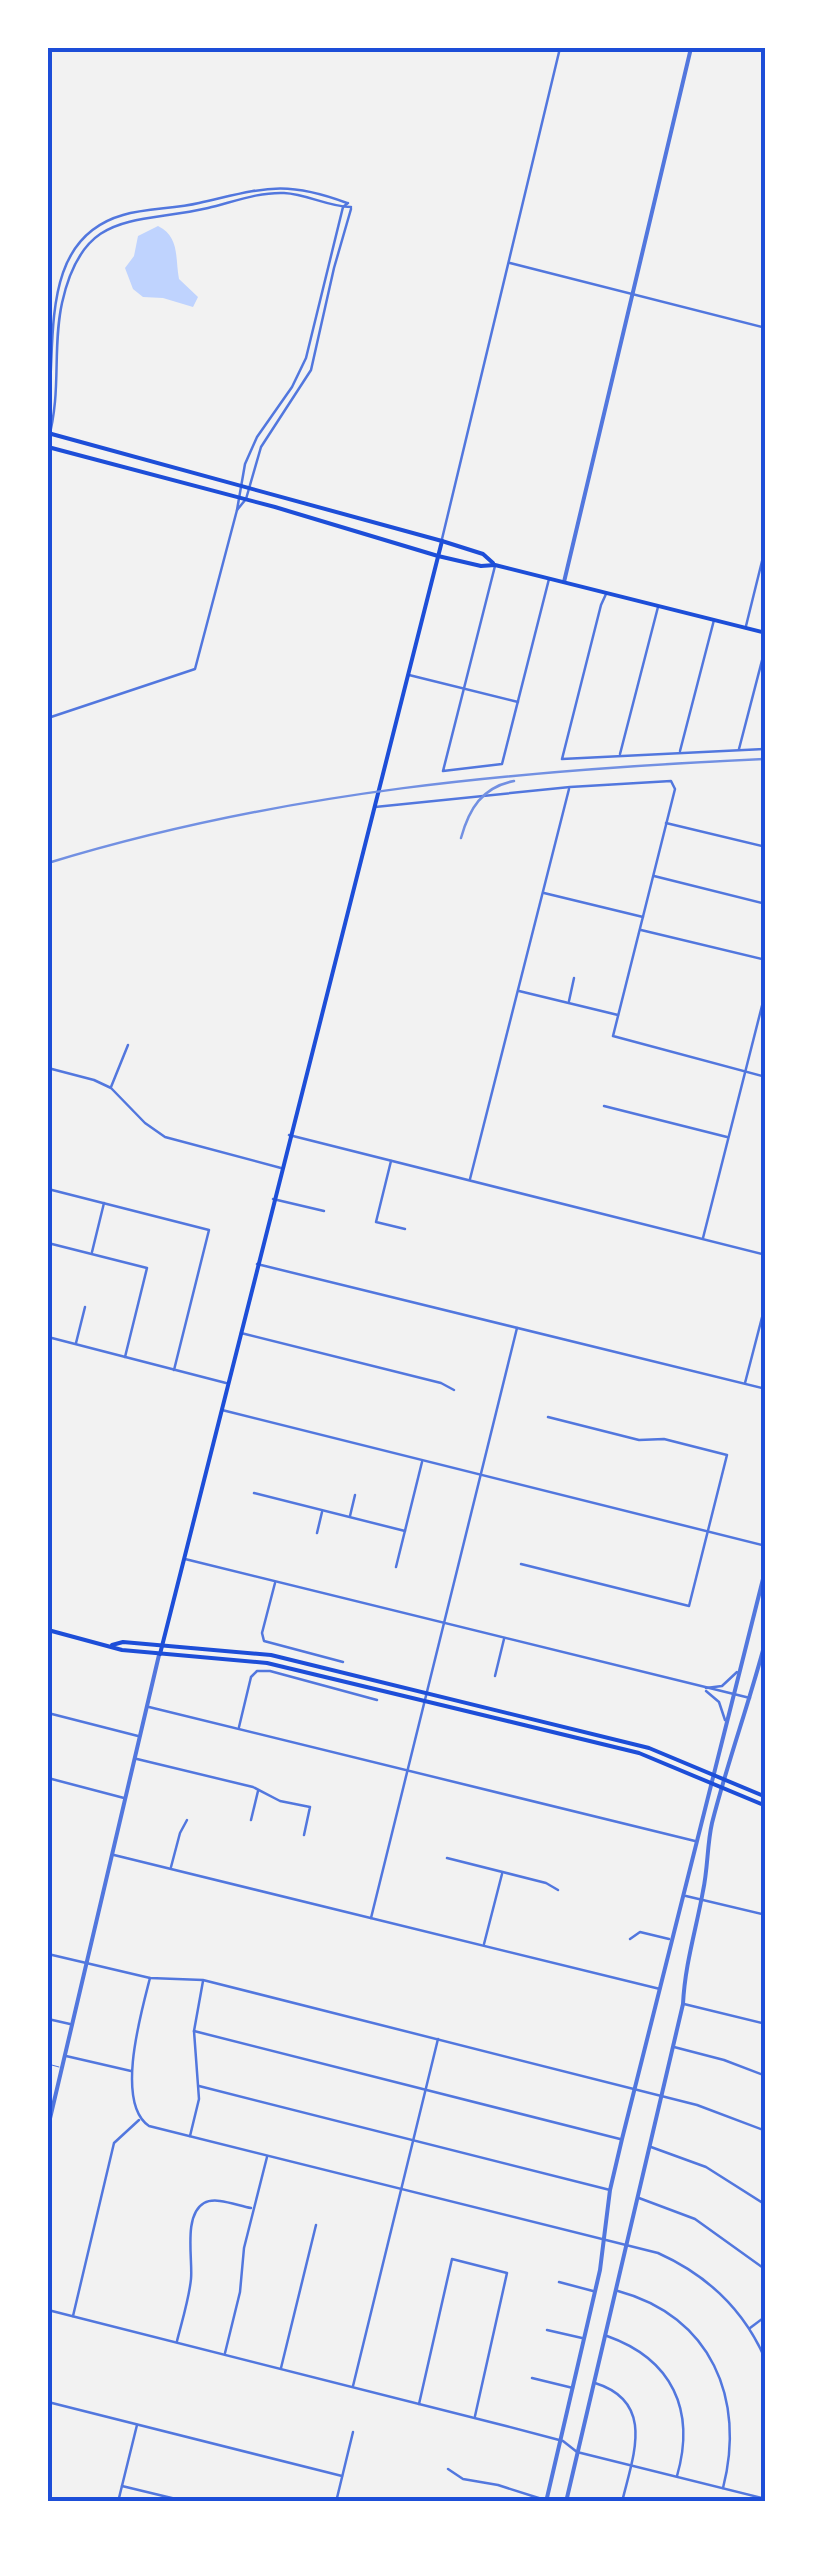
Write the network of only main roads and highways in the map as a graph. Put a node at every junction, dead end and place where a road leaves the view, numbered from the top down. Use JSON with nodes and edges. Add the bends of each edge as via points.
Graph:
{"nodes":[{"id":1,"x":48,"y":434,"type":"edge"},
{"id":2,"x":48,"y":444,"type":"edge"},
{"id":3,"x":442,"y":541,"type":"junction"},
{"id":4,"x":438,"y":556,"type":"junction"},
{"id":5,"x":495,"y":564,"type":"junction"},
{"id":6,"x":766,"y":633,"type":"edge"},
{"id":7,"x":48,"y":1630,"type":"edge"},
{"id":8,"x":112,"y":1645,"type":"junction"},
{"id":9,"x":162,"y":1646,"type":"junction"},
{"id":10,"x":160,"y":1654,"type":"junction"},
{"id":11,"x":766,"y":1797,"type":"edge"},
{"id":12,"x":766,"y":1806,"type":"edge"}],
"edges":[{"from":1,"to":3,"type":"main road"},
{"from":2,"to":4,"type":"main road"},
{"from":3,"to":4,"type":"main road"},
{"from":3,"to":5,"type":"main road"},
{"from":4,"to":5,"type":"main road"},
{"from":4,"to":9,"type":"main road"},
{"from":5,"to":6,"type":"main road"},
{"from":7,"to":8,"type":"main road"},
{"from":8,"to":9,"type":"main road"},
{"from":8,"to":10,"type":"main road"},
{"from":9,"to":10,"type":"main road"},
{"from":9,"to":11,"type":"main road","via":[[271,1655],[650,1748]]},
{"from":10,"to":12,"type":"main road","via":[[268,1663],[639,1754]]}]}
